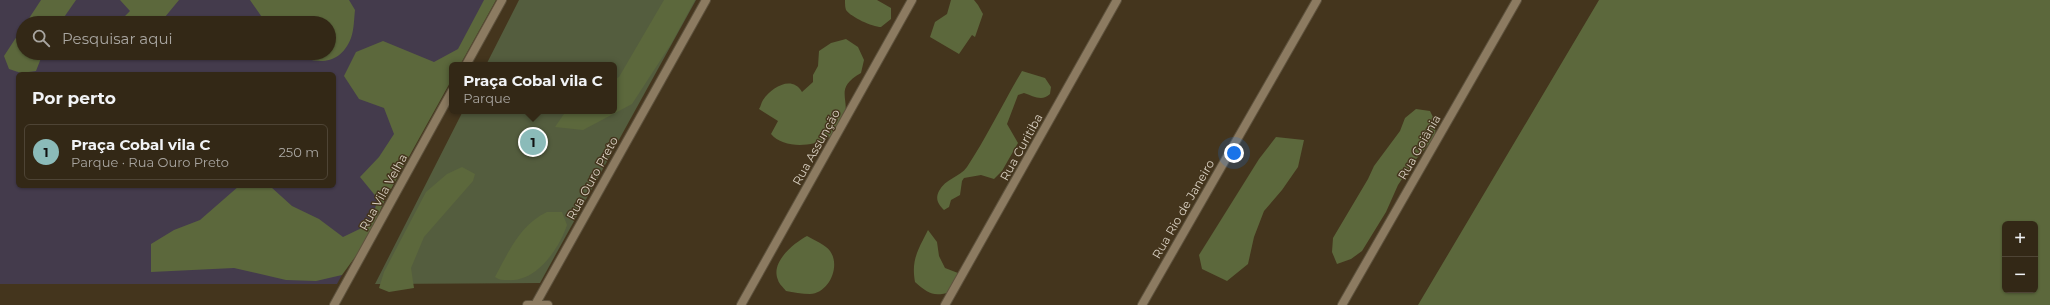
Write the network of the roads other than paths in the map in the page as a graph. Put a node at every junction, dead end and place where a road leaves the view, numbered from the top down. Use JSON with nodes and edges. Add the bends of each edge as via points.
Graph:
{"nodes":[{"id":1,"x":502,"y":0,"type":"edge"},
{"id":2,"x":706,"y":0,"type":"edge"},
{"id":3,"x":912,"y":0,"type":"edge"},
{"id":4,"x":1117,"y":0,"type":"edge"},
{"id":5,"x":1318,"y":0,"type":"edge"},
{"id":6,"x":1517,"y":0,"type":"edge"},
{"id":7,"x":468,"y":62,"type":"edge"},
{"id":8,"x":449,"y":96,"type":"edge"},
{"id":9,"x":334,"y":305,"type":"edge"},
{"id":10,"x":527,"y":305,"type":"edge"},
{"id":11,"x":535,"y":305,"type":"edge"},
{"id":12,"x":548,"y":305,"type":"edge"},
{"id":13,"x":741,"y":305,"type":"edge"},
{"id":14,"x":945,"y":305,"type":"edge"},
{"id":15,"x":1142,"y":305,"type":"edge"},
{"id":16,"x":1342,"y":305,"type":"edge"}],
"edges":[{"from":1,"to":7,"type":"street"},
{"from":2,"to":11,"type":"street","name":"Rua Ouro Preto"},
{"from":3,"to":13,"type":"street","name":"Rua Assunção"},
{"from":4,"to":14,"type":"street","name":"Rua Curitiba"},
{"from":5,"to":15,"type":"street","name":"Rua Rio de Janeiro"},
{"from":6,"to":16,"type":"street","name":"Rua Goiânia"},
{"from":8,"to":9,"type":"street","name":"Rua Vila Velha"},
{"from":10,"to":11,"type":"street"},
{"from":11,"to":12,"type":"street"}]}
